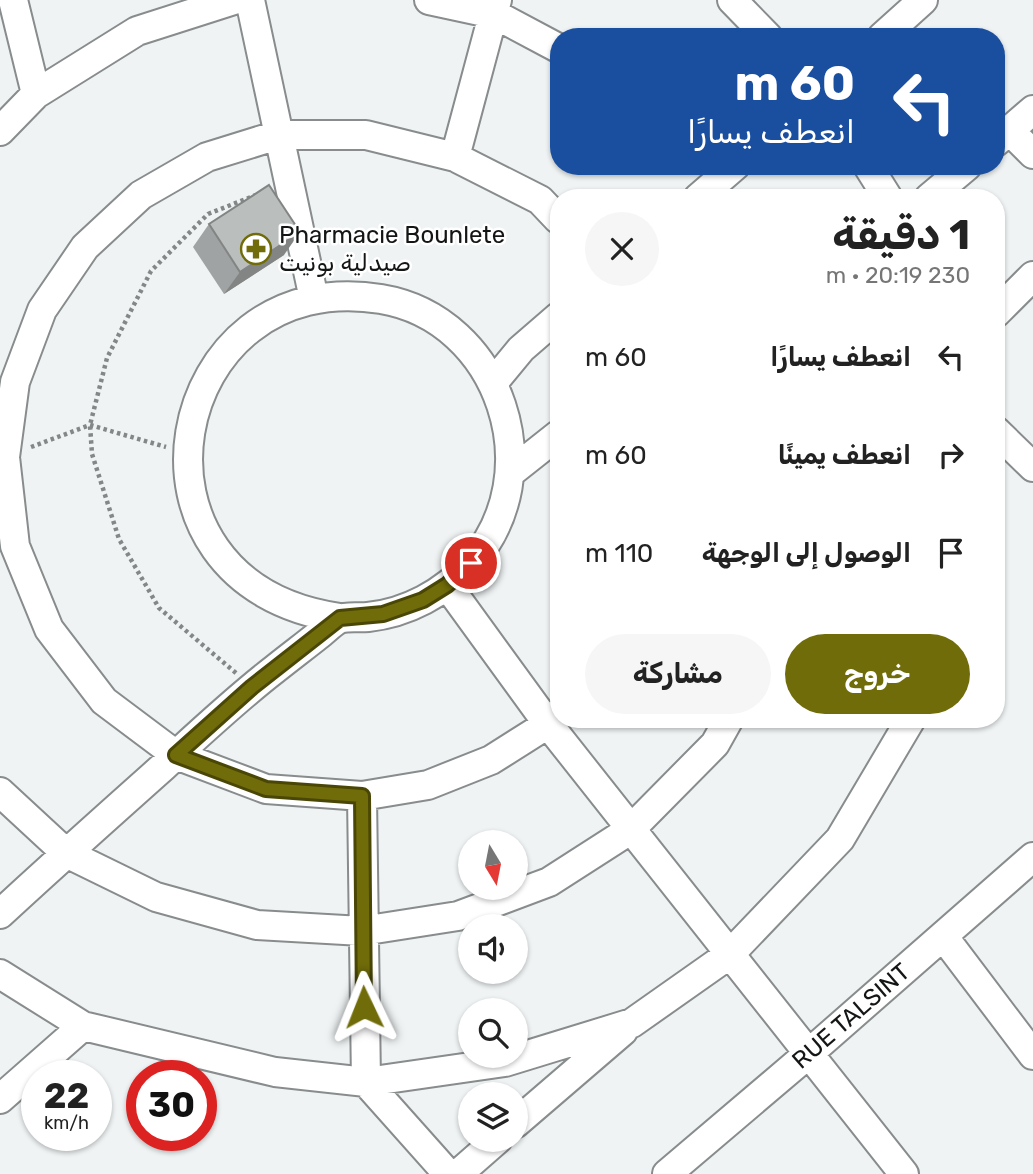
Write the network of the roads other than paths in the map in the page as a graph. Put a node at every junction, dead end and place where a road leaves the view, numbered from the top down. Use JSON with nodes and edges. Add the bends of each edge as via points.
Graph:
{"nodes":[{"id":1,"x":13,"y":0,"type":"edge"},
{"id":2,"x":234,"y":0,"type":"edge"},
{"id":3,"x":250,"y":0,"type":"edge"},
{"id":4,"x":429,"y":0,"type":"edge"},
{"id":5,"x":732,"y":0,"type":"edge"},
{"id":6,"x":923,"y":0,"type":"edge"},
{"id":7,"x":496,"y":7,"type":"edge"},
{"id":8,"x":759,"y":28,"type":"edge"},
{"id":9,"x":892,"y":28,"type":"edge"},
{"id":10,"x":550,"y":43,"type":"edge"},
{"id":11,"x":36,"y":94,"type":"junction"},
{"id":12,"x":1033,"y":110,"type":"edge"},
{"id":13,"x":0,"y":131,"type":"edge"},
{"id":14,"x":1005,"y":134,"type":"edge"},
{"id":15,"x":278,"y":135,"type":"junction"},
{"id":16,"x":1005,"y":137,"type":"edge"},
{"id":17,"x":1033,"y":154,"type":"edge"},
{"id":18,"x":455,"y":157,"type":"junction"},
{"id":19,"x":723,"y":175,"type":"edge"},
{"id":20,"x":956,"y":175,"type":"edge"},
{"id":21,"x":708,"y":187,"type":"edge"},
{"id":22,"x":940,"y":189,"type":"edge"},
{"id":23,"x":550,"y":211,"type":"edge"},
{"id":24,"x":1029,"y":289,"type":"edge"},
{"id":25,"x":313,"y":299,"type":"junction"},
{"id":26,"x":1005,"y":306,"type":"edge"},
{"id":27,"x":550,"y":324,"type":"edge"},
{"id":28,"x":494,"y":383,"type":"junction"},
{"id":29,"x":1005,"y":440,"type":"edge"},
{"id":30,"x":550,"y":441,"type":"edge"},
{"id":31,"x":2,"y":456,"type":"edge"},
{"id":32,"x":1033,"y":467,"type":"edge"},
{"id":33,"x":510,"y":473,"type":"junction"},
{"id":34,"x":447,"y":585,"type":"junction"},
{"id":35,"x":340,"y":618,"type":"junction"},
{"id":36,"x":550,"y":715,"type":"edge"},
{"id":37,"x":550,"y":721,"type":"edge"},
{"id":38,"x":559,"y":728,"type":"edge"},
{"id":39,"x":724,"y":728,"type":"edge"},
{"id":40,"x":906,"y":728,"type":"edge"},
{"id":41,"x":176,"y":755,"type":"junction"},
{"id":42,"x":0,"y":792,"type":"edge"},
{"id":43,"x":362,"y":796,"type":"junction"},
{"id":44,"x":630,"y":830,"type":"junction"},
{"id":45,"x":66,"y":853,"type":"junction"},
{"id":46,"x":1033,"y":857,"type":"edge"},
{"id":47,"x":0,"y":914,"type":"edge"},
{"id":48,"x":362,"y":931,"type":"junction"},
{"id":49,"x":943,"y":936,"type":"junction"},
{"id":50,"x":730,"y":954,"type":"junction"},
{"id":51,"x":0,"y":974,"type":"edge"},
{"id":52,"x":632,"y":1023,"type":"junction"},
{"id":53,"x":83,"y":1027,"type":"junction"},
{"id":54,"x":1032,"y":1051,"type":"edge"},
{"id":55,"x":807,"y":1055,"type":"junction"},
{"id":56,"x":366,"y":1082,"type":"junction"},
{"id":57,"x":0,"y":1099,"type":"edge"},
{"id":58,"x":528,"y":1113,"type":"edge"},
{"id":59,"x":483,"y":1152,"type":"edge"},
{"id":60,"x":448,"y":1174,"type":"edge"},
{"id":61,"x":458,"y":1174,"type":"edge"},
{"id":62,"x":667,"y":1174,"type":"edge"},
{"id":63,"x":904,"y":1174,"type":"edge"}],
"edges":[{"from":1,"to":11,"type":"street"},
{"from":2,"to":11,"type":"street","via":[[137,31]]},
{"from":3,"to":15,"type":"street"},
{"from":4,"to":7,"type":"street"},
{"from":5,"to":8,"type":"street"},
{"from":6,"to":9,"type":"street"},
{"from":7,"to":10,"type":"street"},
{"from":7,"to":18,"type":"street"},
{"from":11,"to":13,"type":"street"},
{"from":12,"to":14,"type":"street"},
{"from":15,"to":18,"type":"street","via":[[366,135]]},
{"from":15,"to":25,"type":"street"},
{"from":15,"to":31,"type":"street","via":[[207,157],[141,195],[85,247],[42,310],[15,382]]},
{"from":16,"to":17,"type":"street"},
{"from":18,"to":23,"type":"street","via":[[540,200]]},
{"from":19,"to":21,"type":"street"},
{"from":20,"to":22,"type":"street"},
{"from":24,"to":26,"type":"street"},
{"from":25,"to":28,"type":"street","via":[[349,295],[384,299],[418,310],[448,329],[474,354]]},
{"from":25,"to":35,"type":"street","via":[[257,324],[214,367],[191,423],[189,484],[211,542],[253,587],[309,614]]},
{"from":27,"to":28,"type":"street","via":[[521,349]]},
{"from":28,"to":33,"type":"street","via":[[509,432]]},
{"from":29,"to":32,"type":"street"},
{"from":30,"to":33,"type":"street"},
{"from":31,"to":41,"type":"street","via":[[15,546],[49,629],[104,701]]},
{"from":33,"to":34,"type":"street","via":[[491,536]]},
{"from":34,"to":35,"type":"street","via":[[397,611]]},
{"from":34,"to":36,"type":"street"},
{"from":35,"to":41,"type":"street"},
{"from":37,"to":43,"type":"street","via":[[491,760],[428,785]]},
{"from":38,"to":44,"type":"street"},
{"from":39,"to":44,"type":"street","via":[[715,744]]},
{"from":40,"to":50,"type":"street","via":[[840,839]]},
{"from":41,"to":43,"type":"street","via":[[266,789]]},
{"from":41,"to":45,"type":"street"},
{"from":42,"to":45,"type":"street"},
{"from":43,"to":48,"type":"street"},
{"from":44,"to":48,"type":"street","via":[[549,882],[458,916]]},
{"from":44,"to":50,"type":"street"},
{"from":45,"to":47,"type":"street"},
{"from":45,"to":48,"type":"street","via":[[156,897],[257,925]]},
{"from":46,"to":49,"type":"street","name":"RUE TALSINT"},
{"from":48,"to":56,"type":"street"},
{"from":49,"to":54,"type":"street"},
{"from":49,"to":55,"type":"street","name":"RUE TALSINT"},
{"from":50,"to":52,"type":"street"},
{"from":50,"to":55,"type":"street"},
{"from":51,"to":53,"type":"street"},
{"from":52,"to":56,"type":"street","via":[[505,1062]]},
{"from":52,"to":58,"type":"street"},
{"from":53,"to":56,"type":"street","via":[[275,1072]]},
{"from":53,"to":57,"type":"street"},
{"from":55,"to":62,"type":"street","name":"RUE TALSINT"},
{"from":55,"to":63,"type":"street"},
{"from":56,"to":60,"type":"street"},
{"from":59,"to":61,"type":"street"}]}
